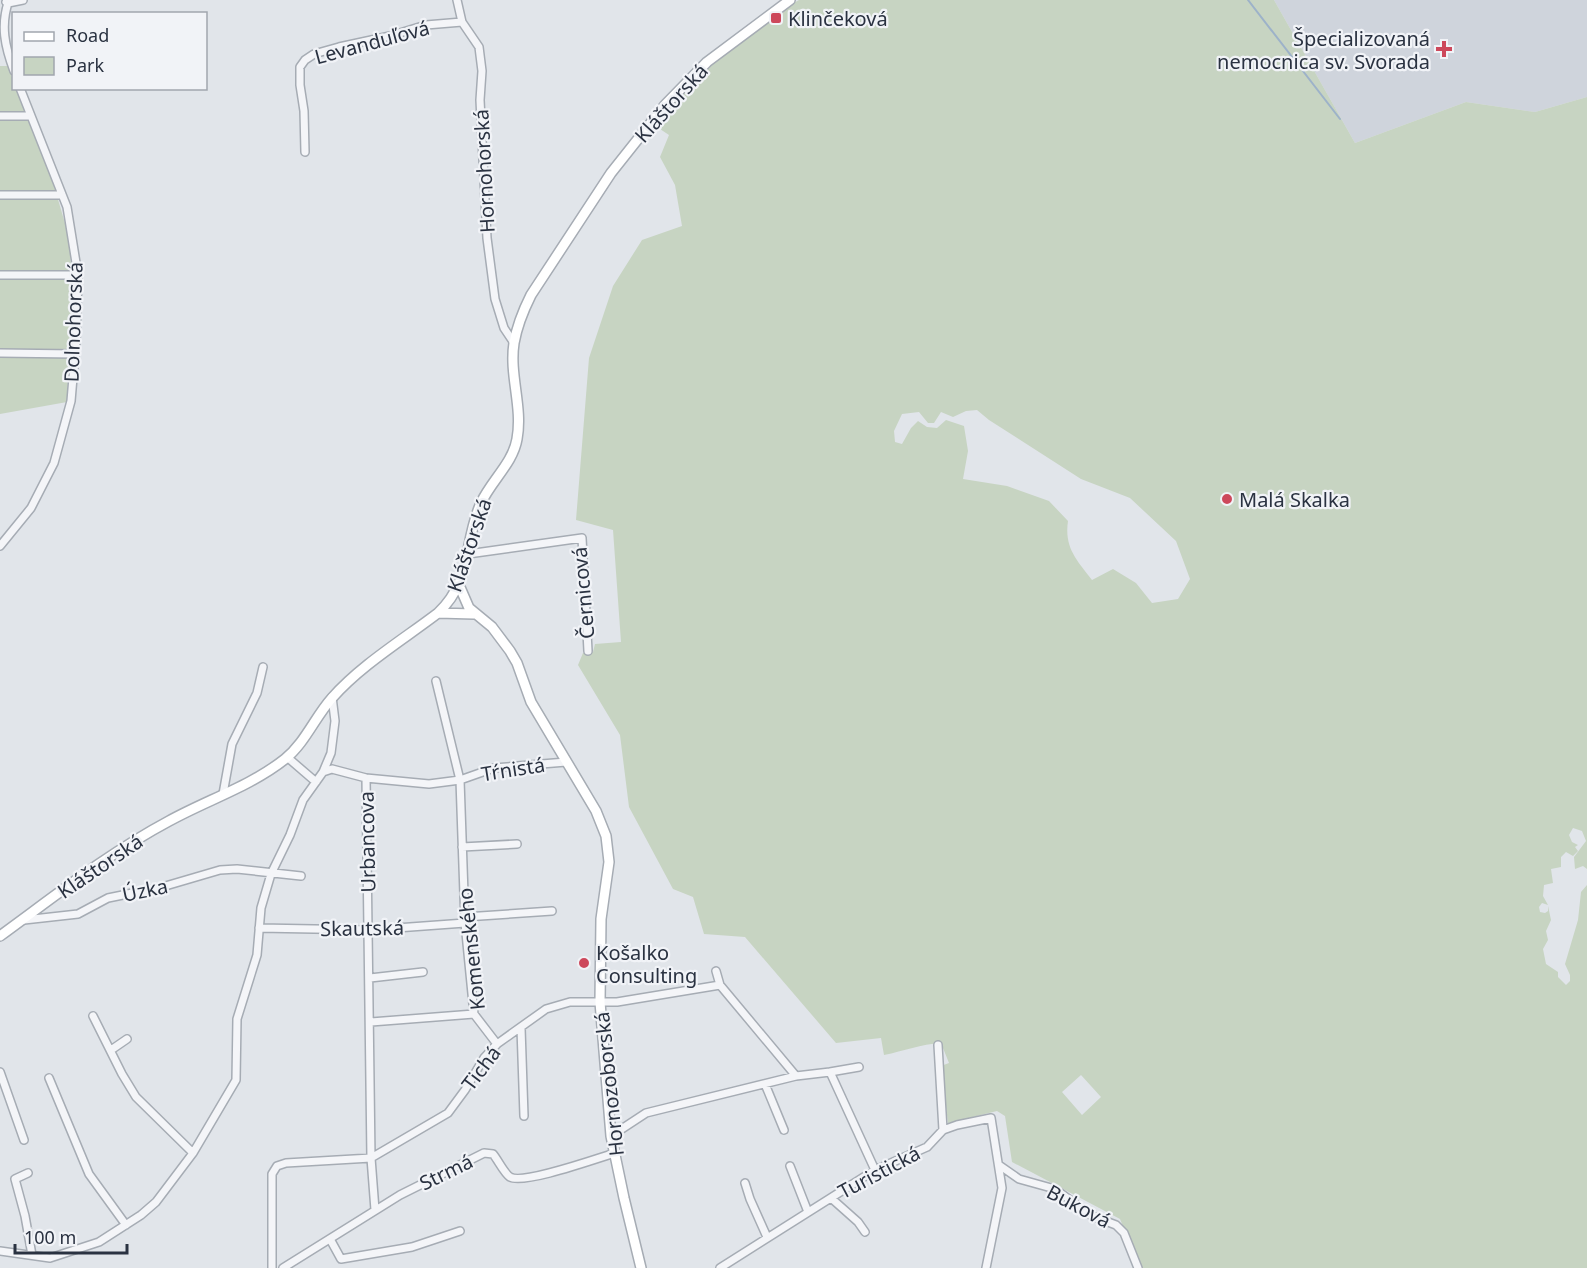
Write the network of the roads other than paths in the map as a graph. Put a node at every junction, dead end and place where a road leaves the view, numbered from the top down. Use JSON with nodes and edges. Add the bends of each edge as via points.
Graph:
{"nodes":[{"id":1,"x":23,"y":0,"type":"edge"},
{"id":2,"x":457,"y":0,"type":"edge"},
{"id":3,"x":786,"y":0,"type":"edge"},
{"id":4,"x":7,"y":1,"type":"edge"},
{"id":5,"x":462,"y":22,"type":"junction"},
{"id":6,"x":4,"y":55,"type":"edge"},
{"id":7,"x":12,"y":68,"type":"edge"},
{"id":8,"x":21,"y":90,"type":"edge"},
{"id":9,"x":0,"y":116,"type":"edge"},
{"id":10,"x":30,"y":116,"type":"junction"},
{"id":11,"x":305,"y":152,"type":"dead end"},
{"id":12,"x":0,"y":195,"type":"edge"},
{"id":13,"x":62,"y":195,"type":"junction"},
{"id":14,"x":0,"y":274,"type":"edge"},
{"id":15,"x":78,"y":275,"type":"junction"},
{"id":16,"x":514,"y":343,"type":"junction"},
{"id":17,"x":0,"y":353,"type":"edge"},
{"id":18,"x":75,"y":354,"type":"junction"},
{"id":19,"x":0,"y":546,"type":"edge"},
{"id":20,"x":468,"y":554,"type":"junction"},
{"id":21,"x":459,"y":585,"type":"junction"},
{"id":22,"x":438,"y":613,"type":"junction"},
{"id":23,"x":474,"y":614,"type":"junction"},
{"id":24,"x":588,"y":651,"type":"dead end"},
{"id":25,"x":263,"y":667,"type":"dead end"},
{"id":26,"x":436,"y":681,"type":"dead end"},
{"id":27,"x":333,"y":697,"type":"junction"},
{"id":28,"x":287,"y":757,"type":"junction"},
{"id":29,"x":566,"y":762,"type":"junction"},
{"id":30,"x":323,"y":772,"type":"junction"},
{"id":31,"x":366,"y":778,"type":"junction"},
{"id":32,"x":460,"y":780,"type":"junction"},
{"id":33,"x":316,"y":782,"type":"junction"},
{"id":34,"x":223,"y":794,"type":"junction"},
{"id":35,"x":517,"y":844,"type":"dead end"},
{"id":36,"x":462,"y":847,"type":"junction"},
{"id":37,"x":271,"y":874,"type":"junction"},
{"id":38,"x":301,"y":876,"type":"dead end"},
{"id":39,"x":552,"y":911,"type":"dead end"},
{"id":40,"x":22,"y":920,"type":"junction"},
{"id":41,"x":465,"y":920,"type":"junction"},
{"id":42,"x":259,"y":928,"type":"junction"},
{"id":43,"x":369,"y":930,"type":"junction"},
{"id":44,"x":0,"y":936,"type":"edge"},
{"id":45,"x":716,"y":970,"type":"dead end"},
{"id":46,"x":423,"y":972,"type":"dead end"},
{"id":47,"x":370,"y":978,"type":"junction"},
{"id":48,"x":720,"y":985,"type":"junction"},
{"id":49,"x":600,"y":1002,"type":"junction"},
{"id":50,"x":474,"y":1014,"type":"junction"},
{"id":51,"x":93,"y":1016,"type":"dead end"},
{"id":52,"x":371,"y":1022,"type":"junction"},
{"id":53,"x":521,"y":1028,"type":"junction"},
{"id":54,"x":127,"y":1040,"type":"dead end"},
{"id":55,"x":497,"y":1044,"type":"junction"},
{"id":56,"x":938,"y":1045,"type":"dead end"},
{"id":57,"x":111,"y":1050,"type":"junction"},
{"id":58,"x":859,"y":1067,"type":"dead end"},
{"id":59,"x":0,"y":1072,"type":"edge"},
{"id":60,"x":830,"y":1072,"type":"junction"},
{"id":61,"x":796,"y":1076,"type":"junction"},
{"id":62,"x":49,"y":1078,"type":"dead end"},
{"id":63,"x":765,"y":1084,"type":"junction"},
{"id":64,"x":524,"y":1116,"type":"dead end"},
{"id":65,"x":784,"y":1130,"type":"dead end"},
{"id":66,"x":943,"y":1130,"type":"junction"},
{"id":67,"x":612,"y":1136,"type":"junction"},
{"id":68,"x":24,"y":1140,"type":"dead end"},
{"id":69,"x":193,"y":1152,"type":"junction"},
{"id":70,"x":615,"y":1153,"type":"junction"},
{"id":71,"x":371,"y":1158,"type":"junction"},
{"id":72,"x":999,"y":1165,"type":"junction"},
{"id":73,"x":790,"y":1166,"type":"dead end"},
{"id":74,"x":874,"y":1170,"type":"junction"},
{"id":75,"x":28,"y":1173,"type":"dead end"},
{"id":76,"x":745,"y":1183,"type":"dead end"},
{"id":77,"x":831,"y":1198,"type":"junction"},
{"id":78,"x":375,"y":1210,"type":"junction"},
{"id":79,"x":808,"y":1212,"type":"junction"},
{"id":80,"x":126,"y":1225,"type":"junction"},
{"id":81,"x":460,"y":1231,"type":"dead end"},
{"id":82,"x":865,"y":1232,"type":"dead end"},
{"id":83,"x":767,"y":1237,"type":"junction"},
{"id":84,"x":330,"y":1239,"type":"junction"},
{"id":85,"x":0,"y":1251,"type":"edge"},
{"id":86,"x":32,"y":1255,"type":"junction"},
{"id":87,"x":273,"y":1268,"type":"edge"},
{"id":88,"x":283,"y":1268,"type":"edge"},
{"id":89,"x":641,"y":1268,"type":"edge"},
{"id":90,"x":720,"y":1268,"type":"edge"},
{"id":91,"x":986,"y":1268,"type":"edge"},
{"id":92,"x":1138,"y":1268,"type":"edge"}],
"edges":[{"from":1,"to":4,"type":"street"},
{"from":2,"to":5,"type":"street","name":"Hornohorská"},
{"from":3,"to":16,"type":"street","name":"Kláštorská","via":[[707,62],[665,105],[611,173],[537,284]]},
{"from":4,"to":6,"type":"street"},
{"from":5,"to":11,"type":"street","name":"Levanduľová","via":[[426,25],[314,54],[305,60],[300,67]]},
{"from":5,"to":16,"type":"street","name":"Hornohorská","via":[[479,46],[487,238],[495,299],[504,328]]},
{"from":6,"to":7,"type":"street"},
{"from":8,"to":10,"type":"street","name":"Dolnohorská"},
{"from":9,"to":10,"type":"street"},
{"from":10,"to":13,"type":"street","name":"Dolnohorská"},
{"from":12,"to":13,"type":"street"},
{"from":13,"to":15,"type":"street","name":"Dolnohorská"},
{"from":14,"to":15,"type":"street"},
{"from":15,"to":18,"type":"street","name":"Dolnohorská"},
{"from":16,"to":20,"type":"street","name":"Kláštorská","via":[[517,441],[480,505]]},
{"from":17,"to":18,"type":"street"},
{"from":18,"to":19,"type":"street","name":"Dolnohorská","via":[[71,401],[54,463],[31,508]]},
{"from":20,"to":21,"type":"street","name":"Kláštorská"},
{"from":20,"to":24,"type":"street","name":"Černicová","via":[[582,538]]},
{"from":21,"to":22,"type":"street","name":"Kláštorská"},
{"from":21,"to":23,"type":"street","name":"Hornozoborská","via":[[464,602]]},
{"from":22,"to":23,"type":"street"},
{"from":22,"to":27,"type":"street","name":"Kláštorská"},
{"from":23,"to":29,"type":"street","name":"Hornozoborská","via":[[492,627],[510,651],[531,702]]},
{"from":25,"to":34,"type":"street","via":[[257,693],[232,744]]},
{"from":26,"to":32,"type":"street","name":"Tŕnistá"},
{"from":27,"to":28,"type":"street","name":"Kláštorská"},
{"from":27,"to":30,"type":"street","via":[[335,721]]},
{"from":28,"to":33,"type":"street"},
{"from":28,"to":34,"type":"street","name":"Kláštorská","via":[[255,779]]},
{"from":29,"to":32,"type":"street","name":"Tŕnistá","via":[[494,768]]},
{"from":29,"to":49,"type":"street","name":"Hornozoborská","via":[[596,811],[606,836],[609,862],[601,919]]},
{"from":30,"to":31,"type":"street","name":"Tŕnistá","via":[[332,769]]},
{"from":30,"to":33,"type":"street"},
{"from":31,"to":32,"type":"street","name":"Tŕnistá","via":[[429,784]]},
{"from":31,"to":43,"type":"street","name":"Urbancova"},
{"from":32,"to":36,"type":"street","name":"Komenského"},
{"from":33,"to":37,"type":"street","via":[[303,800]]},
{"from":34,"to":40,"type":"street","name":"Kláštorská","via":[[140,839]]},
{"from":35,"to":36,"type":"street"},
{"from":36,"to":41,"type":"street","name":"Komenského"},
{"from":37,"to":38,"type":"street","name":"Úzka"},
{"from":37,"to":40,"type":"street","name":"Úzka","via":[[220,870],[108,898],[78,914]]},
{"from":37,"to":42,"type":"street"},
{"from":39,"to":41,"type":"street","name":"Skautská"},
{"from":40,"to":44,"type":"street","name":"Kláštorská"},
{"from":41,"to":43,"type":"street","name":"Skautská"},
{"from":41,"to":50,"type":"street","name":"Komenského"},
{"from":42,"to":43,"type":"street","name":"Skautská"},
{"from":42,"to":69,"type":"street","via":[[256,955],[237,1019],[236,1080]]},
{"from":43,"to":47,"type":"street","name":"Urbancova"},
{"from":45,"to":48,"type":"street"},
{"from":46,"to":47,"type":"street"},
{"from":47,"to":52,"type":"street","name":"Urbancova"},
{"from":48,"to":49,"type":"street","name":"Tichá"},
{"from":48,"to":61,"type":"street"},
{"from":49,"to":53,"type":"street","name":"Tichá","via":[[570,1002],[546,1009]]},
{"from":49,"to":67,"type":"street","name":"Hornozoborská"},
{"from":50,"to":52,"type":"street"},
{"from":50,"to":55,"type":"street","name":"Komenského"},
{"from":51,"to":57,"type":"street"},
{"from":52,"to":71,"type":"street","name":"Urbancova"},
{"from":53,"to":55,"type":"street","name":"Tichá"},
{"from":53,"to":64,"type":"street"},
{"from":54,"to":57,"type":"street"},
{"from":55,"to":71,"type":"street","name":"Tichá","via":[[447,1113]]},
{"from":56,"to":66,"type":"street"},
{"from":57,"to":69,"type":"street","via":[[136,1097]]},
{"from":58,"to":60,"type":"street"},
{"from":59,"to":68,"type":"street"},
{"from":60,"to":61,"type":"street"},
{"from":60,"to":74,"type":"street"},
{"from":61,"to":63,"type":"street"},
{"from":62,"to":80,"type":"street","via":[[89,1174]]},
{"from":63,"to":65,"type":"street"},
{"from":63,"to":67,"type":"street","via":[[646,1113]]},
{"from":66,"to":72,"type":"street","name":"Turistická","via":[[991,1118]]},
{"from":66,"to":74,"type":"street","name":"Turistická","via":[[927,1147]]},
{"from":67,"to":70,"type":"street","name":"Hornozoborská"},
{"from":69,"to":80,"type":"street","via":[[156,1202]]},
{"from":70,"to":78,"type":"street","name":"Strmá","via":[[535,1177],[516,1178],[510,1177],[493,1154],[484,1153]]},
{"from":70,"to":89,"type":"street","name":"Hornozoborská"},
{"from":71,"to":78,"type":"street","name":"Urbancova"},
{"from":71,"to":87,"type":"street","via":[[277,1166],[272,1174]]},
{"from":72,"to":91,"type":"street","via":[[1002,1188]]},
{"from":72,"to":92,"type":"street","name":"Buková","via":[[1018,1179],[1055,1188],[1092,1216],[1116,1225],[1124,1233]]},
{"from":73,"to":79,"type":"street"},
{"from":74,"to":77,"type":"street","name":"Turistická"},
{"from":75,"to":86,"type":"street","via":[[15,1179]]},
{"from":76,"to":83,"type":"street"},
{"from":77,"to":79,"type":"street","name":"Turistická"},
{"from":77,"to":82,"type":"street","name":"Turistická"},
{"from":78,"to":84,"type":"street","name":"Strmá"},
{"from":79,"to":83,"type":"street","name":"Turistická"},
{"from":80,"to":86,"type":"street","via":[[82,1249],[50,1258]]},
{"from":81,"to":84,"type":"street","via":[[412,1247],[341,1259]]},
{"from":83,"to":90,"type":"street","name":"Turistická"},
{"from":84,"to":88,"type":"street","name":"Strmá"},
{"from":85,"to":86,"type":"street"}]}
